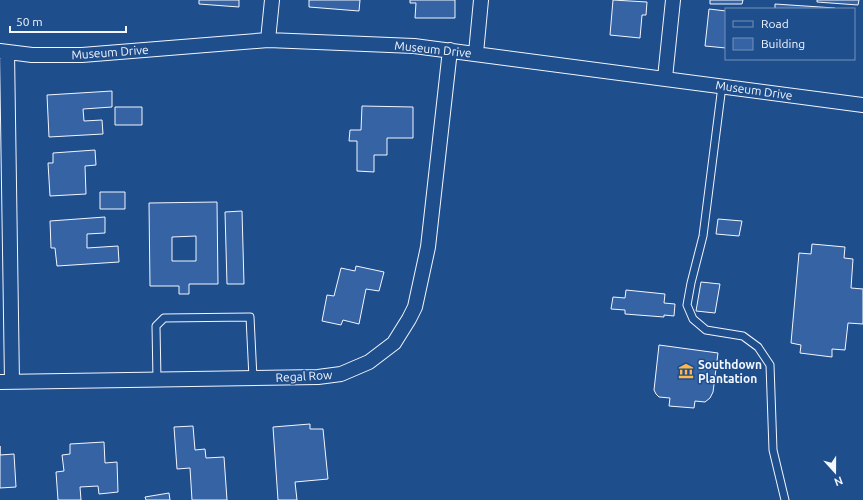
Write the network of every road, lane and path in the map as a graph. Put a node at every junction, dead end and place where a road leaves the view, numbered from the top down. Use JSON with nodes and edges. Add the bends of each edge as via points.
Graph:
{"nodes":[{"id":1,"x":272,"y":0,"type":"edge"},
{"id":2,"x":481,"y":0,"type":"edge"},
{"id":3,"x":673,"y":0,"type":"edge"},
{"id":4,"x":268,"y":40,"type":"junction"},
{"id":5,"x":450,"y":50,"type":"junction"},
{"id":6,"x":3,"y":52,"type":"edge"},
{"id":7,"x":476,"y":53,"type":"junction"},
{"id":8,"x":665,"y":78,"type":"junction"},
{"id":9,"x":722,"y":86,"type":"junction"},
{"id":10,"x":863,"y":105,"type":"edge"},
{"id":11,"x":253,"y":378,"type":"junction"},
{"id":12,"x":157,"y":380,"type":"junction"},
{"id":13,"x":6,"y":382,"type":"edge"},
{"id":14,"x":785,"y":500,"type":"edge"}],
"edges":[{"from":1,"to":4,"type":"street"},
{"from":2,"to":7,"type":"street"},
{"from":3,"to":8,"type":"street"},
{"from":4,"to":5,"type":"street","name":"Museum Drive","via":[[414,46]]},
{"from":4,"to":6,"type":"street","name":"Museum Drive","via":[[82,55]]},
{"from":5,"to":7,"type":"street","name":"Museum Drive"},
{"from":5,"to":11,"type":"street","name":"Regal Row","via":[[428,247],[415,307],[409,319],[394,343],[368,362],[341,374]]},
{"from":6,"to":13,"type":"street"},
{"from":7,"to":8,"type":"street","name":"Museum Drive"},
{"from":8,"to":9,"type":"street","name":"Museum Drive"},
{"from":9,"to":10,"type":"street","name":"Museum Drive"},
{"from":9,"to":14,"type":"lane","via":[[703,236],[687,306],[694,319],[706,330],[743,336],[758,347],[770,365],[773,450]]},
{"from":11,"to":12,"type":"street","name":"Regal Row"},
{"from":11,"to":12,"type":"lane","via":[[250,317],[164,318],[156,326]]},
{"from":12,"to":13,"type":"street","name":"Regal Row"}]}
